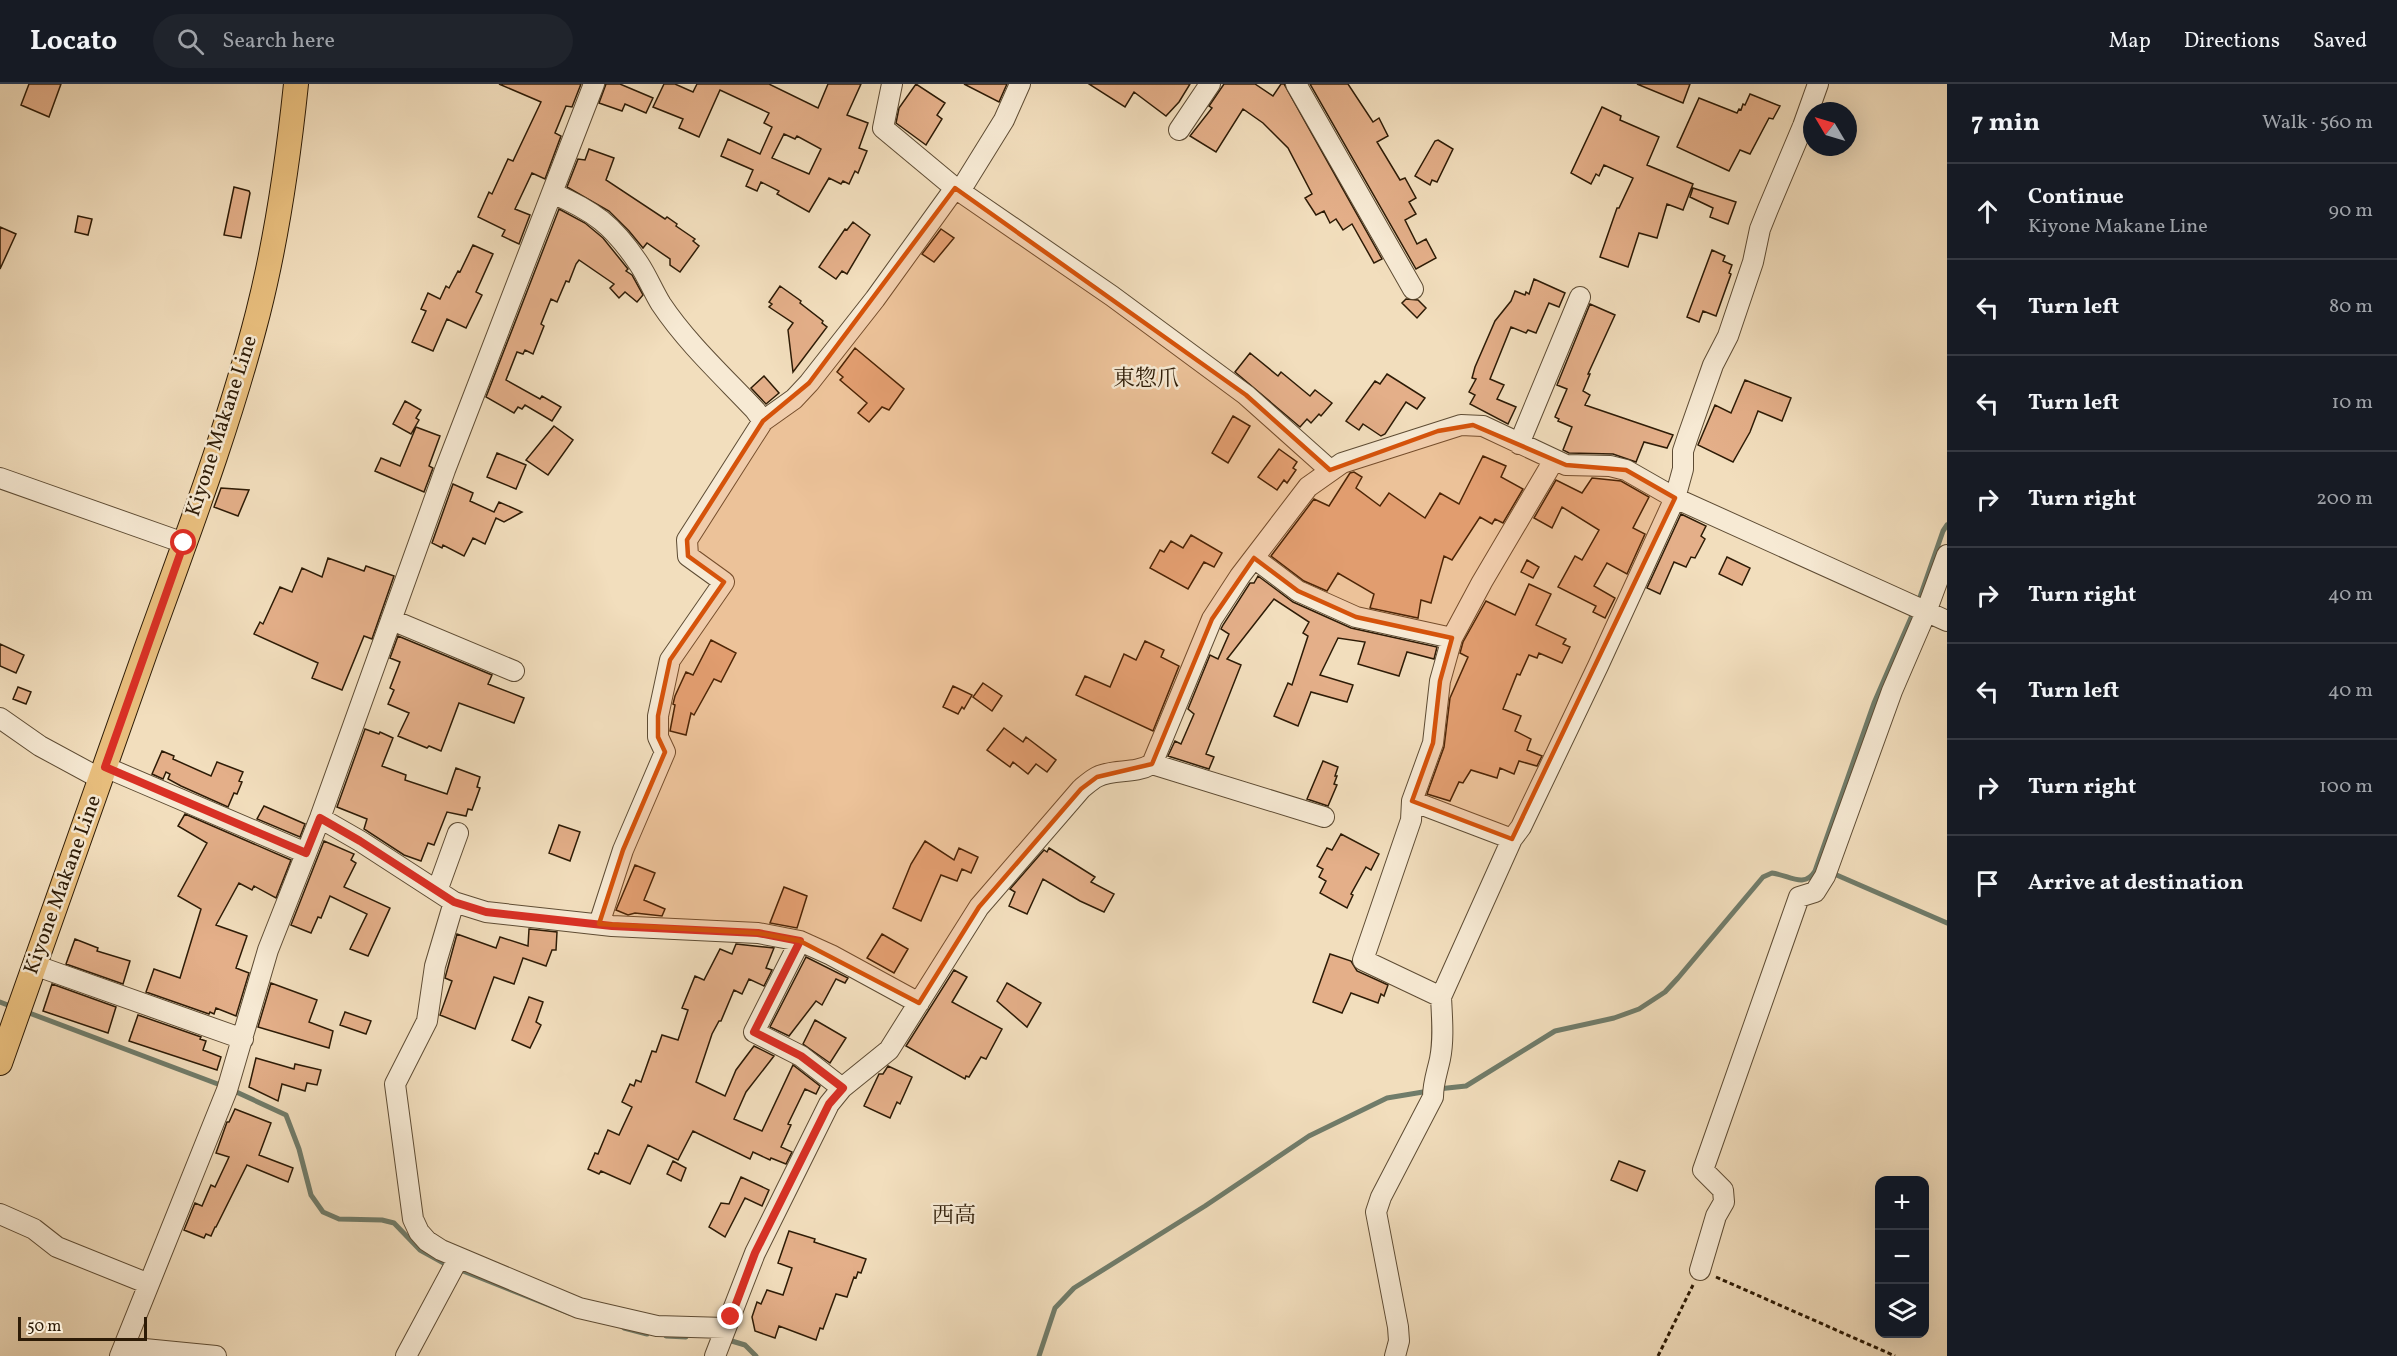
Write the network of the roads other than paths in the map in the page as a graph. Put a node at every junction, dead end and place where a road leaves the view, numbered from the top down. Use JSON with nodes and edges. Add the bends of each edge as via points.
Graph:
{"nodes":[{"id":1,"x":296,"y":84,"type":"edge"},
{"id":2,"x":594,"y":84,"type":"edge"},
{"id":3,"x":892,"y":84,"type":"edge"},
{"id":4,"x":1020,"y":84,"type":"edge"},
{"id":5,"x":1210,"y":84,"type":"edge"},
{"id":6,"x":1296,"y":84,"type":"edge"},
{"id":7,"x":1818,"y":84,"type":"edge"},
{"id":8,"x":1179,"y":130,"type":"dead end"},
{"id":9,"x":958,"y":189,"type":"junction"},
{"id":10,"x":552,"y":193,"type":"junction"},
{"id":11,"x":1413,"y":289,"type":"dead end"},
{"id":12,"x":1580,"y":297,"type":"dead end"},
{"id":13,"x":763,"y":422,"type":"junction"},
{"id":14,"x":1519,"y":444,"type":"junction"},
{"id":15,"x":1554,"y":460,"type":"junction"},
{"id":16,"x":1330,"y":470,"type":"junction"},
{"id":17,"x":0,"y":478,"type":"edge"},
{"id":18,"x":1675,"y":498,"type":"junction"},
{"id":19,"x":184,"y":543,"type":"junction"},
{"id":20,"x":1947,"y":555,"type":"edge"},
{"id":21,"x":1254,"y":558,"type":"junction"},
{"id":22,"x":1926,"y":612,"type":"junction"},
{"id":23,"x":392,"y":620,"type":"junction"},
{"id":24,"x":1947,"y":621,"type":"edge"},
{"id":25,"x":1452,"y":638,"type":"junction"},
{"id":26,"x":514,"y":671,"type":"dead end"},
{"id":27,"x":0,"y":718,"type":"edge"},
{"id":28,"x":1152,"y":764,"type":"junction"},
{"id":29,"x":103,"y":773,"type":"junction"},
{"id":30,"x":1412,"y":801,"type":"junction"},
{"id":31,"x":1324,"y":817,"type":"dead end"},
{"id":32,"x":320,"y":818,"type":"junction"},
{"id":33,"x":458,"y":833,"type":"dead end"},
{"id":34,"x":1512,"y":839,"type":"junction"},
{"id":35,"x":306,"y":853,"type":"junction"},
{"id":36,"x":437,"y":891,"type":"junction"},
{"id":37,"x":454,"y":902,"type":"junction"},
{"id":38,"x":599,"y":924,"type":"junction"},
{"id":39,"x":800,"y":941,"type":"junction"},
{"id":40,"x":34,"y":965,"type":"junction"},
{"id":41,"x":1441,"y":997,"type":"junction"},
{"id":42,"x":919,"y":1003,"type":"junction"},
{"id":43,"x":243,"y":1039,"type":"junction"},
{"id":44,"x":0,"y":1063,"type":"edge"},
{"id":45,"x":843,"y":1088,"type":"junction"},
{"id":46,"x":0,"y":1214,"type":"edge"},
{"id":47,"x":458,"y":1259,"type":"junction"},
{"id":48,"x":1700,"y":1270,"type":"road end"},
{"id":49,"x":149,"y":1284,"type":"junction"},
{"id":50,"x":725,"y":1328,"type":"junction"},
{"id":51,"x":122,"y":1352,"type":"edge"},
{"id":52,"x":216,"y":1356,"type":"edge"},
{"id":53,"x":406,"y":1356,"type":"edge"},
{"id":54,"x":715,"y":1356,"type":"edge"},
{"id":55,"x":1395,"y":1356,"type":"edge"}],
"edges":[{"from":1,"to":19,"type":"main road","name":"Kiyone Makane Line","via":[[282,188],[258,311]]},
{"from":2,"to":10,"type":"street"},
{"from":3,"to":9,"type":"street","via":[[883,128]]},
{"from":4,"to":9,"type":"street","via":[[1004,120]]},
{"from":5,"to":8,"type":"street"},
{"from":6,"to":11,"type":"street"},
{"from":7,"to":18,"type":"street","via":[[1760,229],[1728,336],[1713,365],[1688,436]]},
{"from":9,"to":13,"type":"street","via":[[809,383]]},
{"from":9,"to":16,"type":"street","via":[[1246,395]]},
{"from":10,"to":13,"type":"street","via":[[584,206],[611,227],[639,264],[661,304]]},
{"from":10,"to":23,"type":"street","via":[[445,470]]},
{"from":12,"to":14,"type":"street"},
{"from":13,"to":38,"type":"street","via":[[687,540],[688,556],[724,582],[670,660],[658,716],[658,736],[664,752],[623,850]]},
{"from":14,"to":15,"type":"street"},
{"from":14,"to":16,"type":"street","via":[[1483,426],[1461,425],[1381,449]]},
{"from":15,"to":18,"type":"street","via":[[1566,465],[1626,470]]},
{"from":15,"to":25,"type":"street"},
{"from":16,"to":21,"type":"street","via":[[1308,487]]},
{"from":17,"to":19,"type":"street"},
{"from":18,"to":22,"type":"street"},
{"from":18,"to":34,"type":"street"},
{"from":19,"to":29,"type":"main road","name":"Kiyone Makane Line"},
{"from":20,"to":22,"type":"street"},
{"from":21,"to":25,"type":"street","via":[[1298,591],[1356,617]]},
{"from":21,"to":28,"type":"street","via":[[1212,619]]},
{"from":22,"to":24,"type":"street"},
{"from":22,"to":48,"type":"street","via":[[1892,691],[1825,876],[1815,892],[1799,897],[1703,1170],[1723,1190],[1724,1202]]},
{"from":23,"to":26,"type":"street"},
{"from":23,"to":32,"type":"street"},
{"from":25,"to":30,"type":"street","via":[[1440,681],[1434,743]]},
{"from":27,"to":29,"type":"street","via":[[40,746]]},
{"from":28,"to":31,"type":"street"},
{"from":28,"to":42,"type":"street","via":[[1142,770],[1097,777],[1082,789],[979,907]]},
{"from":29,"to":35,"type":"street"},
{"from":29,"to":40,"type":"main road","name":"Kiyone Makane Line"},
{"from":30,"to":34,"type":"street"},
{"from":30,"to":41,"type":"street","via":[[1411,820],[1363,960]]},
{"from":32,"to":35,"type":"street"},
{"from":32,"to":36,"type":"street"},
{"from":33,"to":36,"type":"street"},
{"from":34,"to":41,"type":"street"},
{"from":35,"to":43,"type":"street","via":[[268,950]]},
{"from":36,"to":37,"type":"street"},
{"from":37,"to":38,"type":"street","via":[[486,912]]},
{"from":37,"to":47,"type":"street","via":[[435,966],[427,1021],[394,1084],[413,1219],[427,1241]]},
{"from":38,"to":39,"type":"street","via":[[758,933]]},
{"from":39,"to":42,"type":"street"},
{"from":39,"to":45,"type":"street","via":[[754,1032],[801,1056]]},
{"from":40,"to":43,"type":"street"},
{"from":40,"to":44,"type":"main road","name":"Kiyone Makane Line"},
{"from":41,"to":55,"type":"street","via":[[1443,1034],[1433,1097],[1376,1212],[1398,1327]]},
{"from":42,"to":45,"type":"street","via":[[889,1050]]},
{"from":43,"to":49,"type":"street","via":[[227,1090]]},
{"from":45,"to":50,"type":"street","via":[[829,1104],[760,1242]]},
{"from":46,"to":49,"type":"street","via":[[34,1229],[57,1247]]},
{"from":47,"to":50,"type":"street","via":[[608,1316],[657,1326]]},
{"from":47,"to":53,"type":"street"},
{"from":49,"to":51,"type":"street"},
{"from":50,"to":54,"type":"street"},
{"from":51,"to":52,"type":"street"}]}
